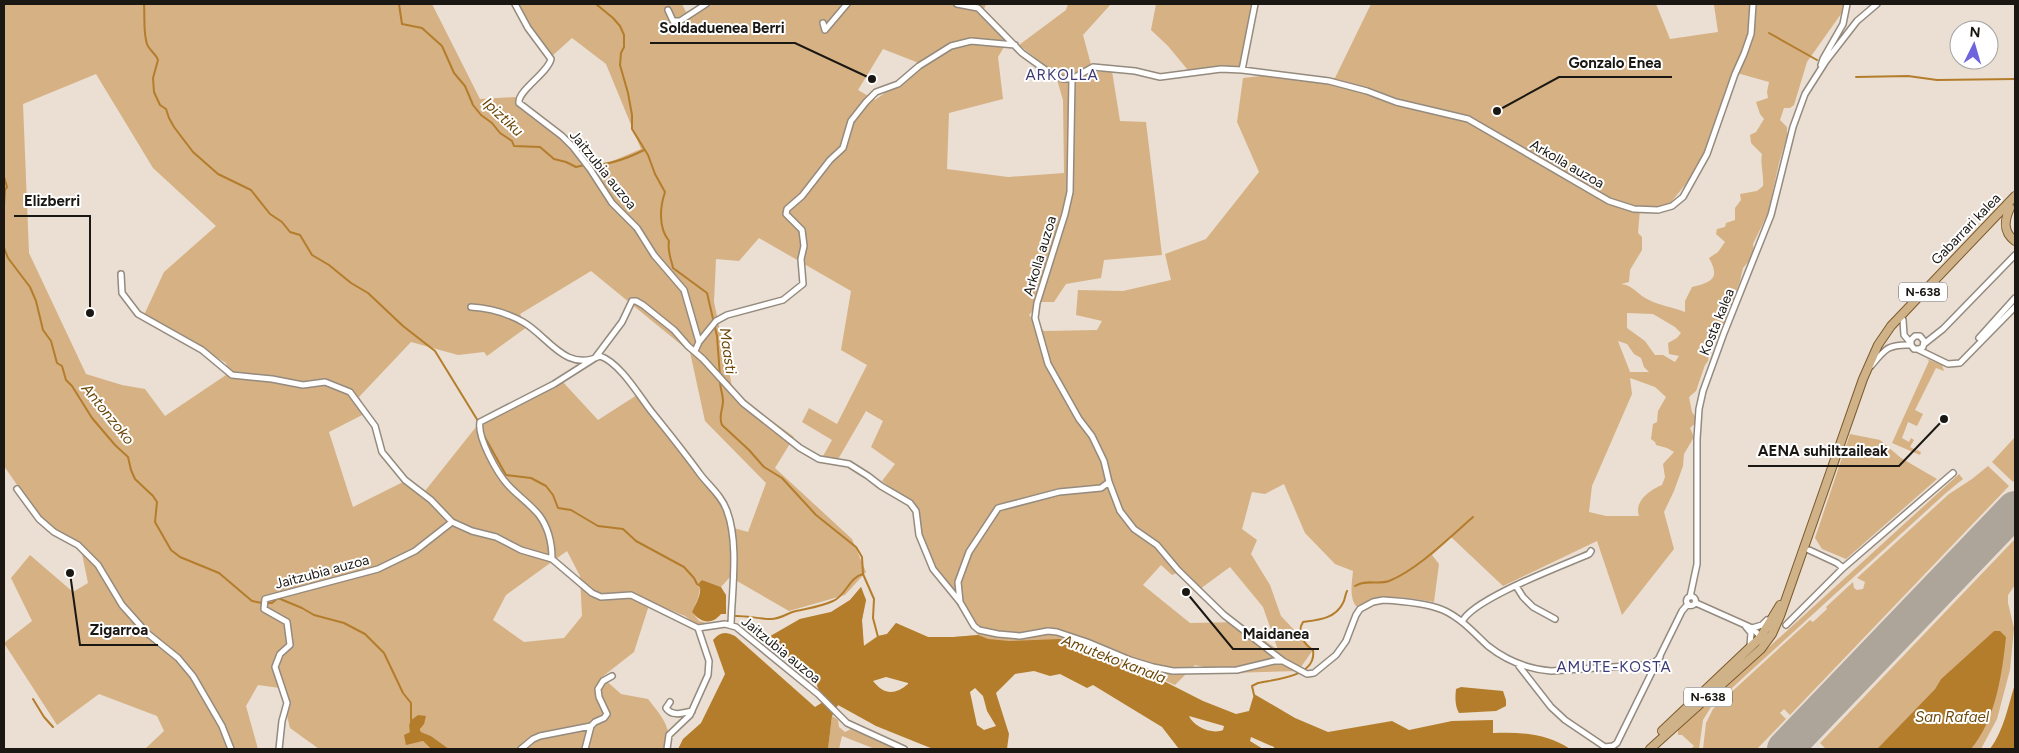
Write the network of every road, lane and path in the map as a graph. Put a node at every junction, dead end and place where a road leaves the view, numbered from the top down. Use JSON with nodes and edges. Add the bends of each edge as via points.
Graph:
{"nodes":[{"id":1,"x":515,"y":4,"type":"edge"},
{"id":2,"x":706,"y":4,"type":"edge"},
{"id":3,"x":848,"y":4,"type":"edge"},
{"id":4,"x":957,"y":4,"type":"edge"},
{"id":5,"x":1254,"y":4,"type":"edge"},
{"id":6,"x":1753,"y":4,"type":"edge"},
{"id":7,"x":1847,"y":4,"type":"edge"},
{"id":8,"x":1877,"y":4,"type":"edge"},
{"id":9,"x":668,"y":10,"type":"dead end"},
{"id":10,"x":823,"y":23,"type":"dead end"},
{"id":11,"x":1015,"y":45,"type":"junction"},
{"id":12,"x":1821,"y":68,"type":"junction"},
{"id":13,"x":1242,"y":70,"type":"junction"},
{"id":14,"x":1072,"y":79,"type":"junction"},
{"id":15,"x":2015,"y":196,"type":"edge"},
{"id":16,"x":2013,"y":205,"type":"edge"},
{"id":17,"x":2015,"y":241,"type":"edge"},
{"id":18,"x":2015,"y":255,"type":"edge"},
{"id":19,"x":121,"y":274,"type":"dead end"},
{"id":20,"x":1920,"y":295,"type":"junction"},
{"id":21,"x":2015,"y":298,"type":"edge"},
{"id":22,"x":471,"y":307,"type":"dead end"},
{"id":23,"x":2015,"y":307,"type":"edge"},
{"id":24,"x":1903,"y":320,"type":"junction"},
{"id":25,"x":700,"y":342,"type":"junction"},
{"id":26,"x":1911,"y":343,"type":"junction"},
{"id":27,"x":1924,"y":344,"type":"junction"},
{"id":28,"x":1917,"y":349,"type":"junction"},
{"id":29,"x":695,"y":351,"type":"junction"},
{"id":30,"x":595,"y":358,"type":"junction"},
{"id":31,"x":1952,"y":365,"type":"junction"},
{"id":32,"x":1872,"y":366,"type":"junction"},
{"id":33,"x":1855,"y":404,"type":"junction"},
{"id":34,"x":1953,"y":473,"type":"dead end"},
{"id":35,"x":1109,"y":482,"type":"junction"},
{"id":36,"x":17,"y":489,"type":"dead end"},
{"id":37,"x":452,"y":522,"type":"junction"},
{"id":38,"x":1809,"y":550,"type":"dead end"},
{"id":39,"x":1591,"y":551,"type":"dead end"},
{"id":40,"x":552,"y":559,"type":"junction"},
{"id":41,"x":1843,"y":568,"type":"junction"},
{"id":42,"x":1790,"y":585,"type":"junction"},
{"id":43,"x":1516,"y":586,"type":"junction"},
{"id":44,"x":1690,"y":596,"type":"junction"},
{"id":45,"x":960,"y":602,"type":"junction"},
{"id":46,"x":1696,"y":603,"type":"junction"},
{"id":47,"x":1688,"y":604,"type":"junction"},
{"id":48,"x":1776,"y":613,"type":"junction"},
{"id":49,"x":1555,"y":619,"type":"dead end"},
{"id":50,"x":1462,"y":622,"type":"junction"},
{"id":51,"x":731,"y":624,"type":"junction"},
{"id":52,"x":1786,"y":625,"type":"dead end"},
{"id":53,"x":1746,"y":626,"type":"junction"},
{"id":54,"x":698,"y":628,"type":"junction"},
{"id":55,"x":1752,"y":628,"type":"junction"},
{"id":56,"x":1760,"y":638,"type":"junction"},
{"id":57,"x":1749,"y":649,"type":"junction"},
{"id":58,"x":1749,"y":660,"type":"junction"},
{"id":59,"x":1283,"y":661,"type":"junction"},
{"id":60,"x":1517,"y":664,"type":"junction"},
{"id":61,"x":1642,"y":665,"type":"junction"},
{"id":62,"x":1655,"y":665,"type":"junction"},
{"id":63,"x":1537,"y":670,"type":"junction"},
{"id":64,"x":612,"y":676,"type":"dead end"},
{"id":65,"x":1530,"y":679,"type":"junction"},
{"id":66,"x":1648,"y":679,"type":"junction"},
{"id":67,"x":670,"y":702,"type":"dead end"},
{"id":68,"x":692,"y":711,"type":"junction"},
{"id":69,"x":591,"y":726,"type":"junction"},
{"id":70,"x":231,"y":749,"type":"edge"},
{"id":71,"x":279,"y":749,"type":"edge"},
{"id":72,"x":521,"y":749,"type":"edge"},
{"id":73,"x":585,"y":749,"type":"edge"},
{"id":74,"x":667,"y":749,"type":"edge"},
{"id":75,"x":904,"y":749,"type":"edge"},
{"id":76,"x":1643,"y":749,"type":"edge"},
{"id":77,"x":1650,"y":749,"type":"edge"}],
"edges":[{"from":1,"to":25,"type":"street","name":"Jaitzubia auzoa","via":[[551,59],[520,96],[519,104],[573,147],[612,203],[637,228],[654,255],[684,290]]},
{"from":2,"to":9,"type":"street","via":[[680,21],[673,21]]},
{"from":3,"to":10,"type":"street","via":[[825,30]]},
{"from":4,"to":11,"type":"street","via":[[978,8]]},
{"from":5,"to":13,"type":"street"},
{"from":6,"to":13,"type":"street","name":"Arkolla auzoa","via":[[1751,34],[1707,154],[1684,197],[1672,206],[1658,210],[1634,209],[1609,201],[1468,119],[1396,102],[1329,81]]},
{"from":7,"to":12,"type":"street","via":[[1843,24]]},
{"from":8,"to":12,"type":"street","via":[[1857,21]]},
{"from":11,"to":14,"type":"street","via":[[1047,71],[1063,79]]},
{"from":11,"to":25,"type":"street","via":[[971,41],[952,46],[919,66],[898,84],[876,92],[851,122],[843,148],[787,209],[786,214],[802,230],[803,284],[783,300],[716,321]]},
{"from":12,"to":44,"type":"street","name":"Kosta kalea","via":[[1805,94],[1771,215],[1703,391],[1696,439],[1697,564]]},
{"from":13,"to":14,"type":"street","name":"Arkolla auzoa","via":[[1221,69],[1160,78],[1135,71],[1093,67]]},
{"from":14,"to":35,"type":"street","name":"Arkolla auzoa","via":[[1070,192],[1037,303],[1036,318],[1048,364],[1092,436],[1104,461]]},
{"from":15,"to":20,"type":"main road","name":"Gabarrari kalea","number":"N-638"},
{"from":16,"to":17,"type":"main road","via":[[2005,227]]},
{"from":16,"to":24,"type":"main road","name":"Gabarrari kalea","number":"N-638"},
{"from":18,"to":27,"type":"street","via":[[1943,329]]},
{"from":19,"to":37,"type":"street","via":[[122,293],[138,314],[202,350],[232,375],[303,385],[325,382],[350,392],[375,426],[382,452],[405,480]]},
{"from":20,"to":24,"type":"main road"},
{"from":20,"to":33,"type":"main road","name":"Gabarrari kalea","number":"N-638","via":[[1878,345]]},
{"from":21,"to":31,"type":"street"},
{"from":22,"to":30,"type":"street","name":"Jaitzubia auzoa","via":[[490,308],[523,322],[567,357],[577,360]]},
{"from":23,"to":31,"type":"street","via":[[1960,362]]},
{"from":24,"to":26,"type":"street","via":[[1904,335]]},
{"from":24,"to":32,"type":"main road","name":"Gabarrari kalea","number":"N-638"},
{"from":25,"to":29,"type":"street"},
{"from":26,"to":27,"type":"street","name":"Gabarrari kalea","via":[[1913,337],[1918,336]]},
{"from":26,"to":28,"type":"street"},
{"from":26,"to":32,"type":"street","name":"Gabarrari kalea","via":[[1888,347]]},
{"from":27,"to":28,"type":"street"},
{"from":28,"to":31,"type":"street"},
{"from":29,"to":30,"type":"street","via":[[636,300],[632,301],[622,322]]},
{"from":29,"to":45,"type":"street","via":[[743,403],[800,448],[819,459],[849,464],[910,503],[916,511],[919,536],[933,569]]},
{"from":30,"to":40,"type":"street","via":[[480,422],[479,428],[489,453],[507,484],[539,515],[549,536]]},
{"from":30,"to":51,"type":"street","name":"Jaitzubia auzoa","via":[[605,358],[624,376],[727,510],[733,552]]},
{"from":32,"to":33,"type":"main road","name":"Gabarrari kalea","number":"N-638"},
{"from":33,"to":42,"type":"main road","name":"Gabarrari kalea","number":"N-638"},
{"from":34,"to":41,"type":"street"},
{"from":35,"to":45,"type":"street","via":[[1101,488],[1059,492],[998,508],[969,552],[958,582]]},
{"from":35,"to":59,"type":"street","name":"Arkolla auzoa","via":[[1120,511],[1134,529],[1157,545],[1224,615]]},
{"from":36,"to":70,"type":"street","via":[[39,519],[78,545],[98,564],[122,605],[194,676]]},
{"from":37,"to":40,"type":"street"},
{"from":37,"to":71,"type":"street","name":"Jaitzubia auzoa","via":[[415,551],[378,569],[265,599],[264,609],[287,622],[290,630],[290,645],[280,654],[275,667],[286,703]]},
{"from":38,"to":41,"type":"street"},
{"from":39,"to":43,"type":"street"},
{"from":40,"to":54,"type":"street","via":[[592,593],[601,597],[631,595]]},
{"from":41,"to":52,"type":"street"},
{"from":42,"to":48,"type":"main road","name":"Gabarrari kalea","number":"N-638"},
{"from":42,"to":58,"type":"main road","name":"Gabarrari kalea","number":"N-638","via":[[1772,634]]},
{"from":43,"to":49,"type":"street","via":[[1533,607]]},
{"from":43,"to":50,"type":"street","via":[[1492,597]]},
{"from":44,"to":46,"type":"street"},
{"from":44,"to":47,"type":"street"},
{"from":45,"to":59,"type":"street","via":[[979,630],[1009,635],[1057,632],[1153,668],[1173,671],[1237,670]]},
{"from":46,"to":47,"type":"street"},
{"from":46,"to":53,"type":"street"},
{"from":47,"to":62,"type":"street"},
{"from":48,"to":55,"type":"street","via":[[1762,625]]},
{"from":48,"to":56,"type":"main road","name":"Gabarrari kalea","number":"N-638"},
{"from":50,"to":59,"type":"street","name":"Arkolla auzoa","via":[[1443,610],[1393,601],[1373,602],[1360,609],[1336,655],[1314,673],[1307,674]]},
{"from":50,"to":60,"type":"street","via":[[1489,646]]},
{"from":51,"to":54,"type":"street","name":"Jaitzubia auzoa"},
{"from":51,"to":75,"type":"street","name":"Jaitzubia auzoa","via":[[818,694],[847,723]]},
{"from":53,"to":55,"type":"street"},
{"from":53,"to":57,"type":"street","via":[[1752,637]]},
{"from":54,"to":68,"type":"street","via":[[709,661],[708,675]]},
{"from":55,"to":56,"type":"street"},
{"from":56,"to":57,"type":"main road","number":"N-638"},
{"from":56,"to":58,"type":"street"},
{"from":57,"to":76,"type":"main road","number":"N-638"},
{"from":58,"to":77,"type":"main road","name":"Gabarrari kalea","number":"N-638"},
{"from":60,"to":63,"type":"street"},
{"from":60,"to":65,"type":"street"},
{"from":61,"to":62,"type":"street"},
{"from":61,"to":63,"type":"street"},
{"from":61,"to":66,"type":"street"},
{"from":62,"to":66,"type":"street"},
{"from":63,"to":65,"type":"street","via":[[1532,671]]},
{"from":64,"to":69,"type":"street","via":[[598,689],[607,714]]},
{"from":65,"to":66,"type":"street","via":[[1565,720],[1606,747],[1617,743]]},
{"from":67,"to":68,"type":"street","via":[[666,708],[668,711],[676,714]]},
{"from":68,"to":74,"type":"street","via":[[669,736]]},
{"from":69,"to":72,"type":"street","via":[[540,736]]},
{"from":69,"to":73,"type":"street"}]}
